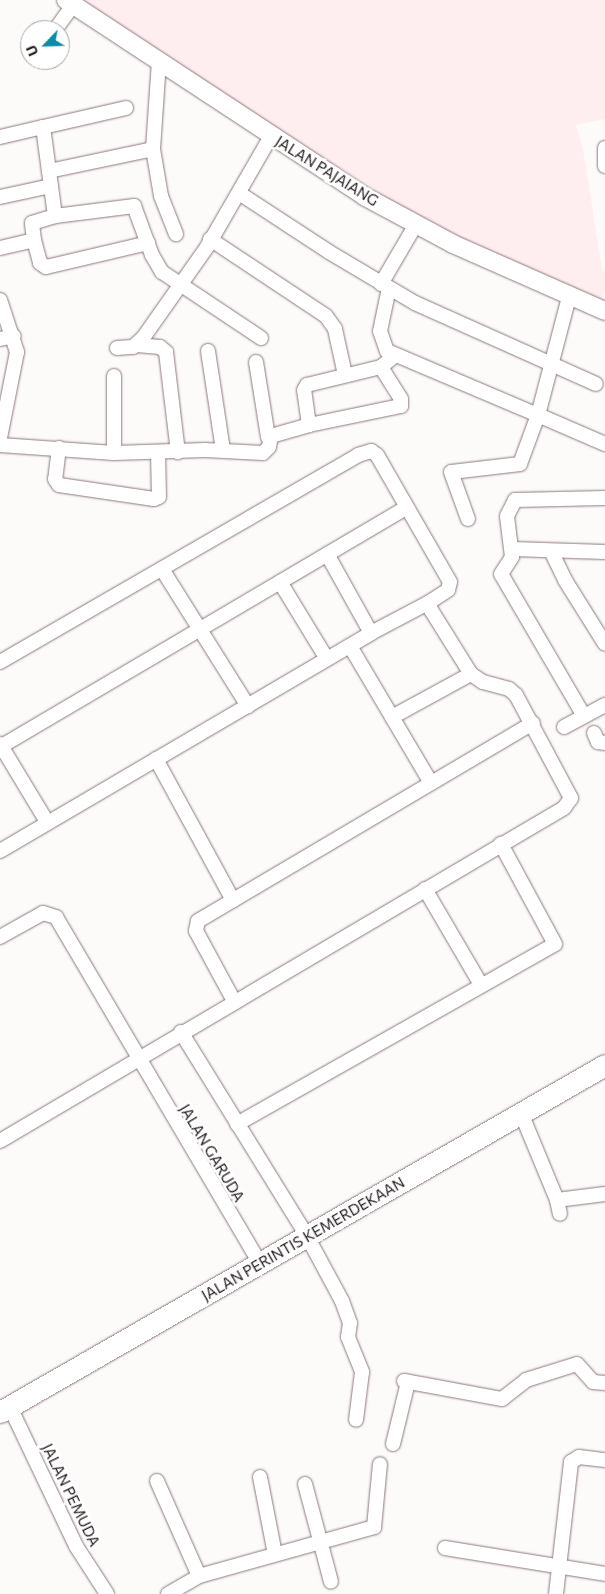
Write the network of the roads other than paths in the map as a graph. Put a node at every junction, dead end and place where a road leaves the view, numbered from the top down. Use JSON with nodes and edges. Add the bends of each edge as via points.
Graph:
{"nodes":[{"id":1,"x":70,"y":2,"type":"edge"},
{"id":2,"x":60,"y":20,"type":"edge"},
{"id":3,"x":159,"y":62,"type":"junction"},
{"id":4,"x":126,"y":108,"type":"dead end"},
{"id":5,"x":43,"y":127,"type":"junction"},
{"id":6,"x":0,"y":136,"type":"edge"},
{"id":7,"x":271,"y":136,"type":"junction"},
{"id":8,"x":605,"y":148,"type":"edge"},
{"id":9,"x":153,"y":149,"type":"junction"},
{"id":10,"x":605,"y":166,"type":"edge"},
{"id":11,"x":49,"y":172,"type":"junction"},
{"id":12,"x":51,"y":186,"type":"junction"},
{"id":13,"x":239,"y":193,"type":"junction"},
{"id":14,"x":0,"y":197,"type":"edge"},
{"id":15,"x":55,"y":216,"type":"junction"},
{"id":16,"x":416,"y":224,"type":"junction"},
{"id":17,"x":176,"y":234,"type":"dead end"},
{"id":18,"x":210,"y":239,"type":"junction"},
{"id":19,"x":34,"y":240,"type":"junction"},
{"id":20,"x":148,"y":244,"type":"junction"},
{"id":21,"x":0,"y":248,"type":"edge"},
{"id":22,"x":181,"y":285,"type":"junction"},
{"id":23,"x":385,"y":286,"type":"junction"},
{"id":24,"x":569,"y":297,"type":"junction"},
{"id":25,"x":0,"y":300,"type":"edge"},
{"id":26,"x":605,"y":310,"type":"edge"},
{"id":27,"x":7,"y":337,"type":"edge"},
{"id":28,"x":261,"y":338,"type":"dead end"},
{"id":29,"x":138,"y":344,"type":"junction"},
{"id":30,"x":116,"y":348,"type":"dead end"},
{"id":31,"x":208,"y":351,"type":"dead end"},
{"id":32,"x":394,"y":356,"type":"junction"},
{"id":33,"x":256,"y":362,"type":"dead end"},
{"id":34,"x":553,"y":363,"type":"junction"},
{"id":35,"x":381,"y":367,"type":"junction"},
{"id":36,"x":345,"y":375,"type":"junction"},
{"id":37,"x":114,"y":376,"type":"dead end"},
{"id":38,"x":596,"y":384,"type":"dead end"},
{"id":39,"x":538,"y":415,"type":"junction"},
{"id":40,"x":309,"y":426,"type":"junction"},
{"id":41,"x":268,"y":437,"type":"junction"},
{"id":42,"x":0,"y":438,"type":"edge"},
{"id":43,"x":605,"y":444,"type":"edge"},
{"id":44,"x":0,"y":445,"type":"edge"},
{"id":45,"x":59,"y":448,"type":"junction"},
{"id":46,"x":223,"y":450,"type":"junction"},
{"id":47,"x":178,"y":452,"type":"junction"},
{"id":48,"x":114,"y":453,"type":"junction"},
{"id":49,"x":158,"y":454,"type":"junction"},
{"id":50,"x":605,"y":498,"type":"edge"},
{"id":51,"x":407,"y":507,"type":"junction"},
{"id":52,"x":468,"y":519,"type":"dead end"},
{"id":53,"x":512,"y":549,"type":"junction"},
{"id":54,"x":551,"y":551,"type":"junction"},
{"id":55,"x":605,"y":552,"type":"edge"},
{"id":56,"x":327,"y":554,"type":"junction"},
{"id":57,"x":162,"y":569,"type":"junction"},
{"id":58,"x":280,"y":582,"type":"junction"},
{"id":59,"x":428,"y":603,"type":"junction"},
{"id":60,"x":201,"y":629,"type":"junction"},
{"id":61,"x":371,"y":633,"type":"junction"},
{"id":62,"x":605,"y":644,"type":"edge"},
{"id":63,"x":350,"y":646,"type":"junction"},
{"id":64,"x":327,"y":659,"type":"junction"},
{"id":65,"x":0,"y":662,"type":"edge"},
{"id":66,"x":472,"y":674,"type":"junction"},
{"id":67,"x":605,"y":705,"type":"edge"},
{"id":68,"x":248,"y":706,"type":"junction"},
{"id":69,"x":584,"y":716,"type":"junction"},
{"id":70,"x":392,"y":717,"type":"junction"},
{"id":71,"x":533,"y":723,"type":"junction"},
{"id":72,"x":564,"y":727,"type":"dead end"},
{"id":73,"x":594,"y":733,"type":"dead end"},
{"id":74,"x":605,"y":743,"type":"edge"},
{"id":75,"x":0,"y":746,"type":"edge"},
{"id":76,"x":156,"y":759,"type":"junction"},
{"id":77,"x":431,"y":783,"type":"junction"},
{"id":78,"x":47,"y":822,"type":"junction"},
{"id":79,"x":501,"y":844,"type":"junction"},
{"id":80,"x":0,"y":851,"type":"edge"},
{"id":81,"x":425,"y":888,"type":"junction"},
{"id":82,"x":233,"y":900,"type":"junction"},
{"id":83,"x":0,"y":937,"type":"edge"},
{"id":84,"x":481,"y":985,"type":"junction"},
{"id":85,"x":234,"y":1001,"type":"junction"},
{"id":86,"x":181,"y":1032,"type":"junction"},
{"id":87,"x":137,"y":1059,"type":"junction"},
{"id":88,"x":605,"y":1065,"type":"edge"},
{"id":89,"x":521,"y":1113,"type":"junction"},
{"id":90,"x":237,"y":1124,"type":"junction"},
{"id":91,"x":0,"y":1141,"type":"edge"},
{"id":92,"x":605,"y":1194,"type":"edge"},
{"id":93,"x":557,"y":1200,"type":"junction"},
{"id":94,"x":560,"y":1214,"type":"dead end"},
{"id":95,"x":308,"y":1238,"type":"junction"},
{"id":96,"x":260,"y":1264,"type":"junction"},
{"id":97,"x":605,"y":1383,"type":"edge"},
{"id":98,"x":5,"y":1410,"type":"edge"},
{"id":99,"x":356,"y":1420,"type":"dead end"},
{"id":100,"x":393,"y":1444,"type":"dead end"},
{"id":101,"x":605,"y":1460,"type":"edge"},
{"id":102,"x":380,"y":1464,"type":"dead end"},
{"id":103,"x":260,"y":1477,"type":"dead end"},
{"id":104,"x":157,"y":1481,"type":"dead end"},
{"id":105,"x":305,"y":1484,"type":"dead end"},
{"id":106,"x":323,"y":1543,"type":"junction"},
{"id":107,"x":445,"y":1548,"type":"dead end"},
{"id":108,"x":275,"y":1554,"type":"junction"},
{"id":109,"x":559,"y":1565,"type":"junction"},
{"id":110,"x":605,"y":1574,"type":"edge"},
{"id":111,"x":199,"y":1576,"type":"junction"},
{"id":112,"x":331,"y":1582,"type":"dead end"},
{"id":113,"x":107,"y":1594,"type":"edge"},
{"id":114,"x":168,"y":1594,"type":"edge"},
{"id":115,"x":556,"y":1594,"type":"edge"}],
"edges":[{"from":1,"to":2,"type":"street"},
{"from":1,"to":3,"type":"main road","name":"JALAN PAJAIANG"},
{"from":3,"to":7,"type":"main road","name":"JALAN PAJAIANG"},
{"from":3,"to":9,"type":"street"},
{"from":4,"to":5,"type":"street"},
{"from":5,"to":6,"type":"street"},
{"from":5,"to":11,"type":"street"},
{"from":7,"to":13,"type":"street"},
{"from":7,"to":16,"type":"main road","name":"JALAN PAJAIANG","via":[[364,196]]},
{"from":8,"to":10,"type":"street"},
{"from":9,"to":11,"type":"street"},
{"from":9,"to":17,"type":"street","via":[[161,196]]},
{"from":11,"to":12,"type":"street"},
{"from":12,"to":14,"type":"street"},
{"from":12,"to":15,"type":"street"},
{"from":13,"to":18,"type":"street"},
{"from":13,"to":23,"type":"street"},
{"from":15,"to":19,"type":"street","via":[[32,223]]},
{"from":15,"to":20,"type":"street","via":[[131,204],[137,210]]},
{"from":16,"to":23,"type":"street"},
{"from":16,"to":24,"type":"main road","name":"JALAN PAJAIANG"},
{"from":18,"to":22,"type":"street"},
{"from":18,"to":36,"type":"street","via":[[326,316],[334,329]]},
{"from":19,"to":20,"type":"street","via":[[40,264],[46,267]]},
{"from":19,"to":21,"type":"street"},
{"from":20,"to":22,"type":"street","via":[[156,265]]},
{"from":22,"to":28,"type":"street"},
{"from":22,"to":29,"type":"street"},
{"from":23,"to":32,"type":"street","via":[[380,330],[385,349]]},
{"from":23,"to":34,"type":"street","via":[[426,308]]},
{"from":24,"to":26,"type":"main road","name":"JALAN PAJAIANG"},
{"from":24,"to":34,"type":"street"},
{"from":25,"to":27,"type":"street"},
{"from":27,"to":42,"type":"street","via":[[16,360]]},
{"from":29,"to":30,"type":"street"},
{"from":29,"to":47,"type":"street","via":[[160,347],[166,352]]},
{"from":31,"to":46,"type":"street"},
{"from":32,"to":35,"type":"street"},
{"from":32,"to":39,"type":"street"},
{"from":33,"to":41,"type":"street"},
{"from":34,"to":38,"type":"street"},
{"from":34,"to":39,"type":"street"},
{"from":35,"to":36,"type":"street"},
{"from":35,"to":40,"type":"street","via":[[402,399],[401,406]]},
{"from":36,"to":40,"type":"street","via":[[305,387]]},
{"from":37,"to":48,"type":"street"},
{"from":39,"to":43,"type":"street"},
{"from":39,"to":52,"type":"street","via":[[520,464],[452,472]]},
{"from":40,"to":41,"type":"street"},
{"from":41,"to":46,"type":"street","via":[[269,447],[263,453]]},
{"from":44,"to":45,"type":"street"},
{"from":45,"to":48,"type":"street"},
{"from":45,"to":49,"type":"street","via":[[55,479],[59,484],[154,499],[159,497]]},
{"from":46,"to":47,"type":"street"},
{"from":47,"to":49,"type":"street"},
{"from":48,"to":49,"type":"street"},
{"from":50,"to":53,"type":"street","via":[[525,497],[515,500],[507,516]]},
{"from":51,"to":56,"type":"street"},
{"from":51,"to":57,"type":"street","via":[[377,454],[365,452]]},
{"from":51,"to":59,"type":"street","via":[[451,585]]},
{"from":53,"to":54,"type":"street"},
{"from":53,"to":69,"type":"street","via":[[511,561],[502,576]]},
{"from":54,"to":55,"type":"street"},
{"from":54,"to":62,"type":"street"},
{"from":56,"to":58,"type":"street"},
{"from":56,"to":61,"type":"street"},
{"from":57,"to":60,"type":"street"},
{"from":57,"to":65,"type":"street"},
{"from":58,"to":60,"type":"street"},
{"from":58,"to":64,"type":"street"},
{"from":59,"to":61,"type":"street"},
{"from":59,"to":66,"type":"street"},
{"from":60,"to":68,"type":"street"},
{"from":60,"to":75,"type":"street"},
{"from":61,"to":63,"type":"street"},
{"from":63,"to":64,"type":"street"},
{"from":63,"to":70,"type":"street"},
{"from":64,"to":68,"type":"street"},
{"from":66,"to":70,"type":"street"},
{"from":66,"to":71,"type":"street","via":[[482,682],[512,692]]},
{"from":67,"to":69,"type":"street"},
{"from":68,"to":76,"type":"street"},
{"from":69,"to":72,"type":"street"},
{"from":70,"to":77,"type":"street"},
{"from":71,"to":77,"type":"street"},
{"from":71,"to":79,"type":"street","via":[[571,798],[564,808]]},
{"from":73,"to":74,"type":"street","via":[[598,742]]},
{"from":75,"to":78,"type":"street"},
{"from":76,"to":78,"type":"street"},
{"from":76,"to":82,"type":"street"},
{"from":77,"to":82,"type":"street"},
{"from":78,"to":80,"type":"street"},
{"from":79,"to":81,"type":"street"},
{"from":79,"to":84,"type":"street","via":[[555,944]]},
{"from":81,"to":84,"type":"street"},
{"from":81,"to":85,"type":"street"},
{"from":82,"to":85,"type":"street","via":[[198,921],[195,928]]},
{"from":83,"to":87,"type":"street","name":"JALAN GARUDA","via":[[43,913],[56,917]]},
{"from":84,"to":90,"type":"street"},
{"from":85,"to":86,"type":"street"},
{"from":86,"to":87,"type":"street"},
{"from":86,"to":90,"type":"street"},
{"from":87,"to":91,"type":"street"},
{"from":87,"to":96,"type":"street","name":"JALAN GARUDA"},
{"from":88,"to":89,"type":"highway","name":"JALAN PERINTIS KEMERDEKAAN"},
{"from":89,"to":93,"type":"street"},
{"from":89,"to":95,"type":"highway","name":"JALAN PERINTIS KEMERDEKAAN"},
{"from":90,"to":95,"type":"street"},
{"from":92,"to":93,"type":"street"},
{"from":93,"to":94,"type":"street"},
{"from":95,"to":96,"type":"highway","name":"JALAN PERINTIS KEMERDEKAAN"},
{"from":95,"to":99,"type":"street","via":[[349,1318],[348,1337],[362,1372]]},
{"from":96,"to":98,"type":"highway","name":"JALAN PERINTIS KEMERDEKAAN"},
{"from":97,"to":100,"type":"street","via":[[593,1382],[577,1364],[526,1380],[502,1399],[406,1381]]},
{"from":98,"to":113,"type":"street","name":"JALAN PEMUDA","via":[[76,1546]]},
{"from":101,"to":109,"type":"street","via":[[579,1457],[571,1462]]},
{"from":102,"to":106,"type":"street","via":[[374,1527]]},
{"from":103,"to":108,"type":"street"},
{"from":104,"to":111,"type":"street"},
{"from":105,"to":106,"type":"street"},
{"from":106,"to":108,"type":"street"},
{"from":106,"to":112,"type":"street"},
{"from":107,"to":109,"type":"street"},
{"from":108,"to":111,"type":"street"},
{"from":109,"to":110,"type":"street"},
{"from":109,"to":115,"type":"street"},
{"from":111,"to":114,"type":"street"}]}
